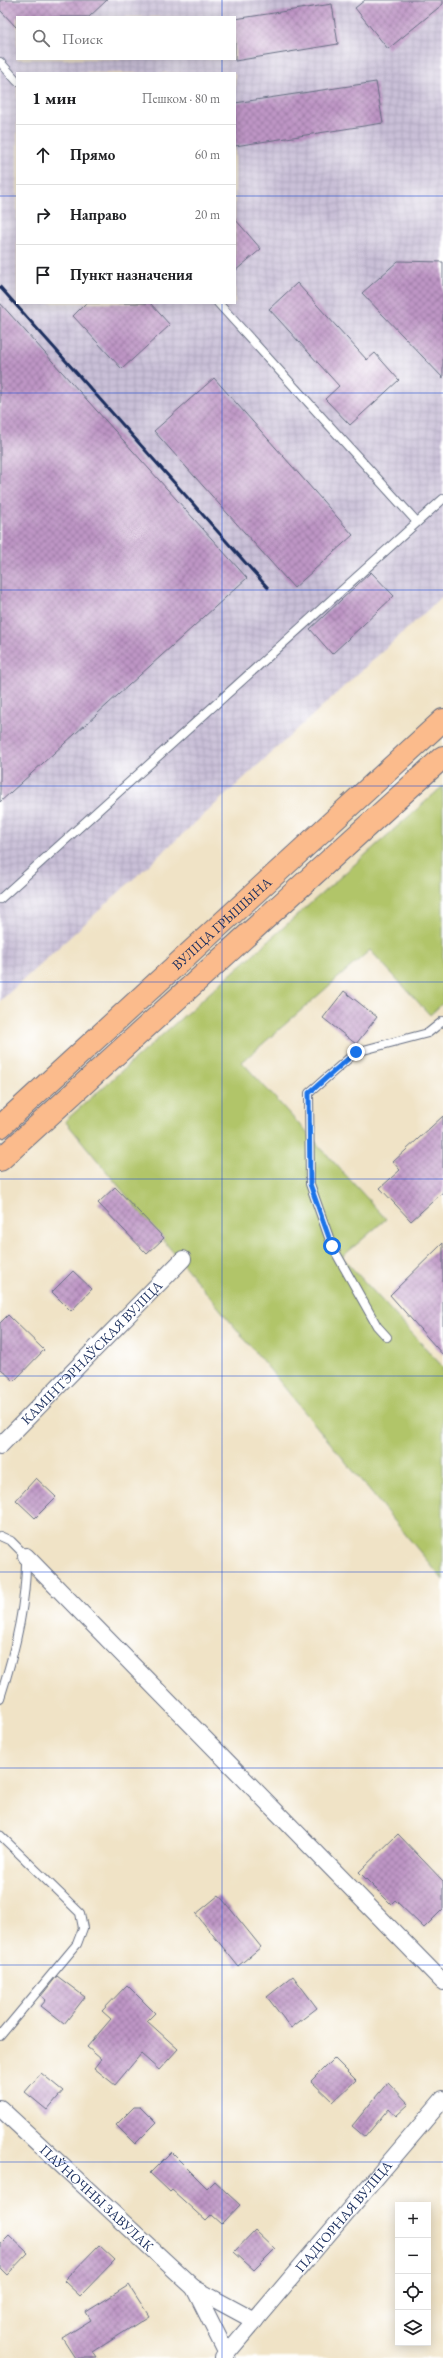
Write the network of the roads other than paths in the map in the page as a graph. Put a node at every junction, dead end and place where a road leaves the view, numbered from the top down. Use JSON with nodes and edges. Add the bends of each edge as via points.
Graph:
{"nodes":[{"id":1,"x":0,"y":62,"type":"edge"},
{"id":2,"x":16,"y":80,"type":"edge"},
{"id":3,"x":219,"y":304,"type":"edge"},
{"id":4,"x":443,"y":499,"type":"edge"},
{"id":5,"x":417,"y":522,"type":"junction"},
{"id":6,"x":443,"y":720,"type":"edge"},
{"id":7,"x":443,"y":757,"type":"edge"},
{"id":8,"x":0,"y":899,"type":"edge"},
{"id":9,"x":443,"y":1020,"type":"edge"},
{"id":10,"x":0,"y":1127,"type":"edge"},
{"id":11,"x":0,"y":1160,"type":"edge"},
{"id":12,"x":183,"y":1259,"type":"dead end"},
{"id":13,"x":387,"y":1337,"type":"dead end"},
{"id":14,"x":0,"y":1446,"type":"edge"},
{"id":15,"x":0,"y":1536,"type":"edge"},
{"id":16,"x":26,"y":1556,"type":"junction"},
{"id":17,"x":0,"y":1698,"type":"edge"},
{"id":18,"x":0,"y":1835,"type":"edge"},
{"id":19,"x":443,"y":1982,"type":"edge"},
{"id":20,"x":0,"y":2036,"type":"edge"},
{"id":21,"x":443,"y":2099,"type":"edge"},
{"id":22,"x":0,"y":2108,"type":"edge"},
{"id":23,"x":194,"y":2288,"type":"junction"},
{"id":24,"x":255,"y":2321,"type":"junction"},
{"id":25,"x":225,"y":2356,"type":"edge"}],
"edges":[{"from":1,"to":2,"type":"lane"},
{"from":3,"to":5,"type":"lane"},
{"from":4,"to":5,"type":"lane"},
{"from":5,"to":8,"type":"lane"},
{"from":6,"to":10,"type":"main road","name":"ВУЛІЦА ГРЫШЫНА"},
{"from":7,"to":11,"type":"main road","name":"ВУЛІЦА ГРЫШЫНА"},
{"from":9,"to":13,"type":"lane","via":[[428,1033],[356,1052],[309,1093],[310,1184],[332,1246],[377,1326]]},
{"from":12,"to":14,"type":"street","name":"КАМІНТЭРНАЎСКАЯ ВУЛІЦА"},
{"from":15,"to":16,"type":"lane","via":[[11,1541]]},
{"from":16,"to":17,"type":"lane","via":[[27,1582],[12,1661]]},
{"from":16,"to":19,"type":"street"},
{"from":18,"to":20,"type":"lane","via":[[80,1913],[84,1928],[77,1944]]},
{"from":21,"to":24,"type":"street","name":"ПАДГОРНАЯ ВУЛІЦА"},
{"from":22,"to":23,"type":"street","name":"ПАЎНОЧНЫ ЗАВУЛАК"},
{"from":23,"to":24,"type":"street","name":"ПАЎНОЧНЫ ЗАВУЛАК"},
{"from":23,"to":25,"type":"street","name":"ПАЎНОЧНЫ ЗАВУЛАК"},
{"from":24,"to":25,"type":"street","name":"ПАДГОРНАЯ ВУЛІЦА"}]}
